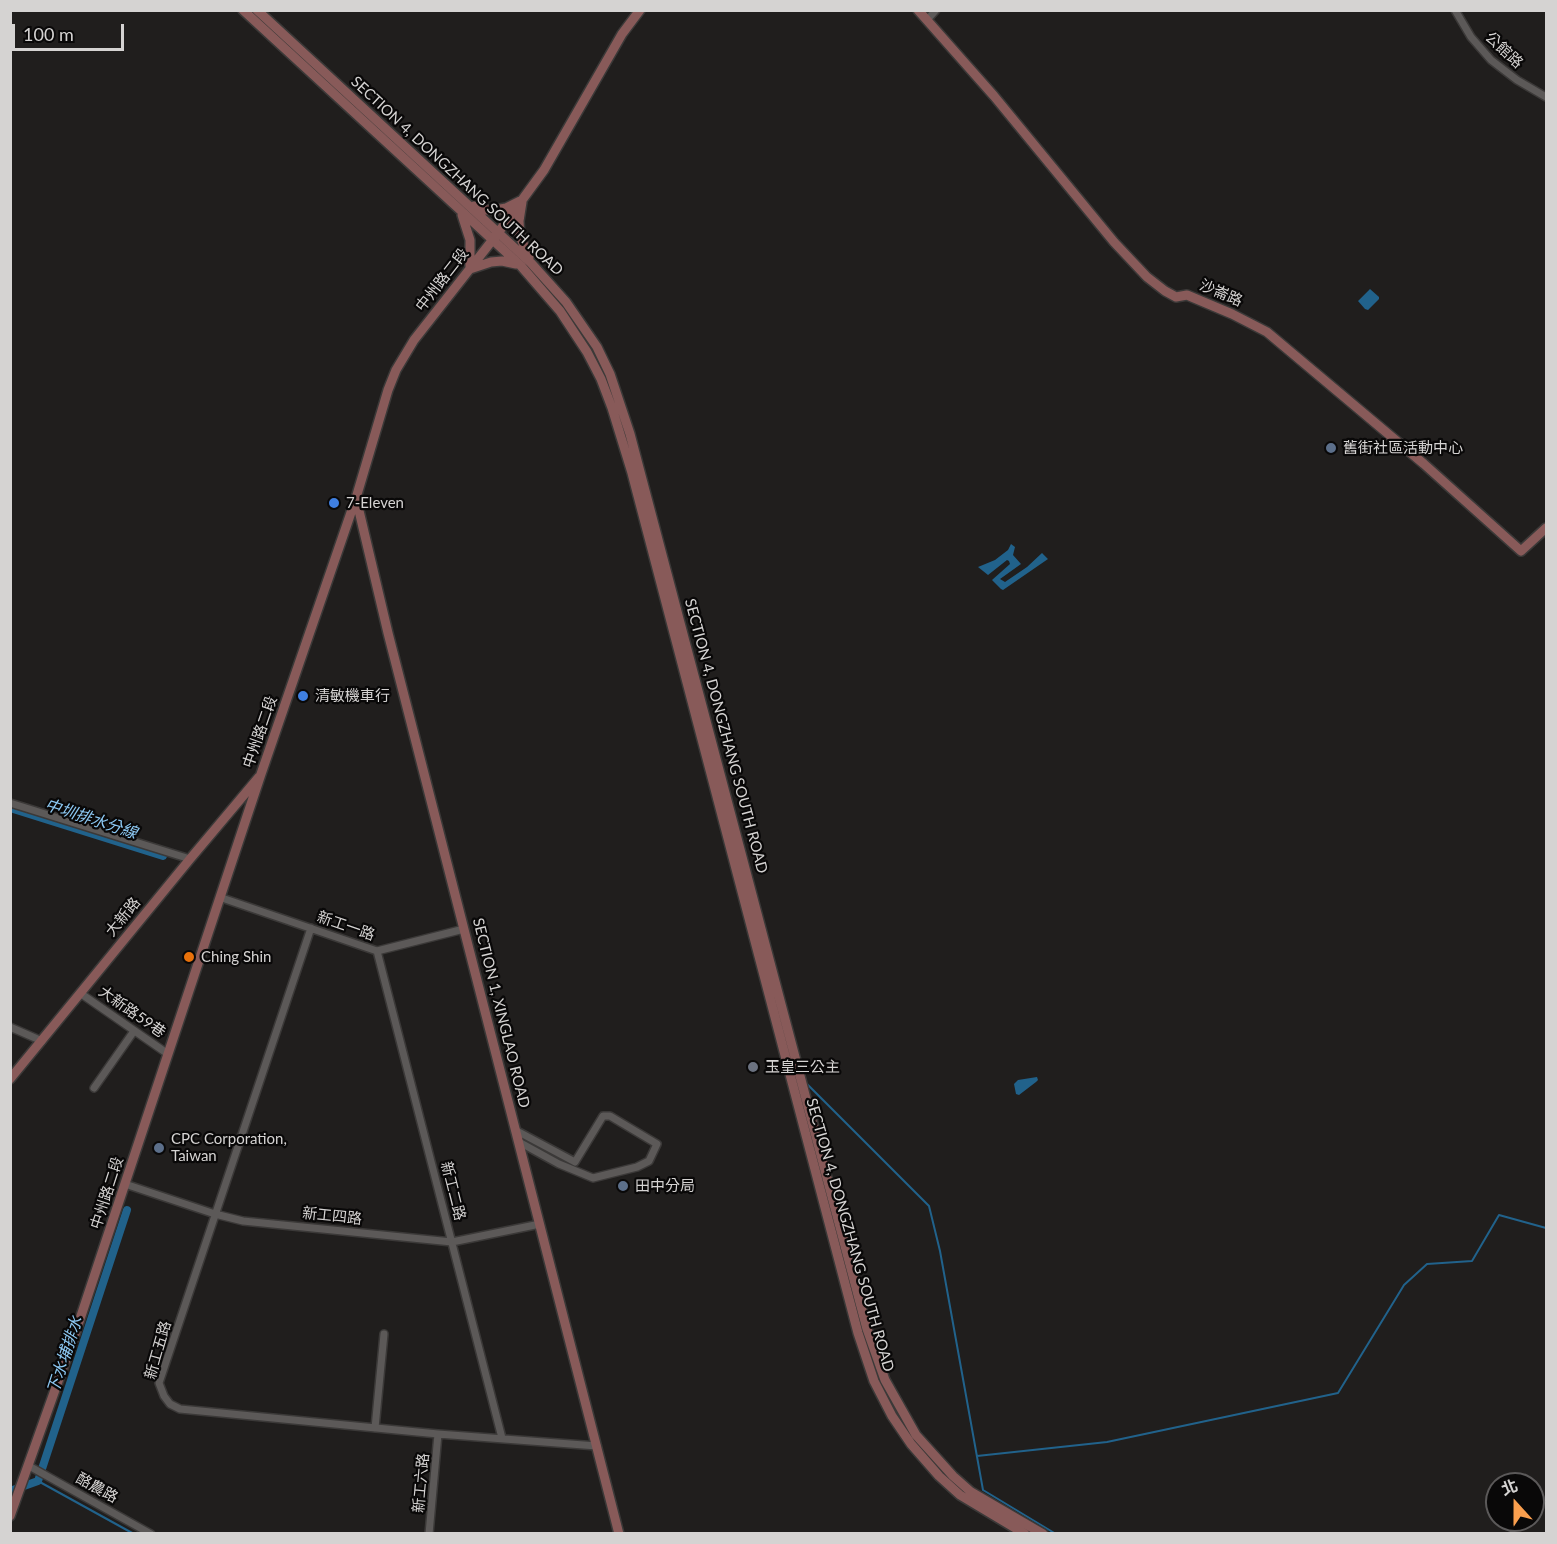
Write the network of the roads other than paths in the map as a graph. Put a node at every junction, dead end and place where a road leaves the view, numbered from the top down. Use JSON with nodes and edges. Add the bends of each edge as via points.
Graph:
{"nodes":[{"id":1,"x":243,"y":10,"type":"edge"},
{"id":2,"x":257,"y":10,"type":"edge"},
{"id":3,"x":640,"y":10,"type":"edge"},
{"id":4,"x":918,"y":10,"type":"edge"},
{"id":5,"x":936,"y":10,"type":"edge"},
{"id":6,"x":1455,"y":10,"type":"edge"},
{"id":7,"x":927,"y":20,"type":"junction"},
{"id":8,"x":1546,"y":97,"type":"edge"},
{"id":9,"x":522,"y":200,"type":"junction"},
{"id":10,"x":464,"y":207,"type":"junction"},
{"id":11,"x":495,"y":236,"type":"junction"},
{"id":12,"x":531,"y":263,"type":"junction"},
{"id":13,"x":520,"y":266,"type":"junction"},
{"id":14,"x":470,"y":269,"type":"junction"},
{"id":15,"x":356,"y":498,"type":"junction"},
{"id":16,"x":1546,"y":528,"type":"edge"},
{"id":17,"x":261,"y":774,"type":"junction"},
{"id":18,"x":10,"y":803,"type":"edge"},
{"id":19,"x":190,"y":859,"type":"junction"},
{"id":20,"x":222,"y":898,"type":"junction"},
{"id":21,"x":311,"y":928,"type":"junction"},
{"id":22,"x":464,"y":929,"type":"junction"},
{"id":23,"x":377,"y":951,"type":"junction"},
{"id":24,"x":80,"y":993,"type":"junction"},
{"id":25,"x":10,"y":1027,"type":"edge"},
{"id":26,"x":134,"y":1031,"type":"junction"},
{"id":27,"x":42,"y":1041,"type":"junction"},
{"id":28,"x":168,"y":1054,"type":"junction"},
{"id":29,"x":10,"y":1079,"type":"edge"},
{"id":30,"x":94,"y":1088,"type":"dead end"},
{"id":31,"x":515,"y":1130,"type":"junction"},
{"id":32,"x":519,"y":1142,"type":"junction"},
{"id":33,"x":125,"y":1184,"type":"junction"},
{"id":34,"x":215,"y":1214,"type":"junction"},
{"id":35,"x":540,"y":1224,"type":"junction"},
{"id":36,"x":452,"y":1242,"type":"junction"},
{"id":37,"x":384,"y":1334,"type":"dead end"},
{"id":38,"x":375,"y":1428,"type":"junction"},
{"id":39,"x":438,"y":1434,"type":"junction"},
{"id":40,"x":502,"y":1438,"type":"junction"},
{"id":41,"x":597,"y":1446,"type":"junction"},
{"id":42,"x":29,"y":1466,"type":"junction"},
{"id":43,"x":10,"y":1516,"type":"edge"},
{"id":44,"x":152,"y":1533,"type":"edge"},
{"id":45,"x":429,"y":1533,"type":"edge"},
{"id":46,"x":619,"y":1533,"type":"edge"},
{"id":47,"x":1025,"y":1533,"type":"edge"},
{"id":48,"x":1043,"y":1533,"type":"edge"}],
"edges":[{"from":1,"to":10,"type":"street","name":"SECTION 4, DONGZHANG SOUTH ROAD"},
{"from":2,"to":10,"type":"street","name":"SECTION 4, DONGZHANG SOUTH ROAD"},
{"from":3,"to":9,"type":"street","name":"中州路二段"},
{"from":4,"to":7,"type":"street","name":"沙崙路"},
{"from":5,"to":7,"type":"street"},
{"from":6,"to":8,"type":"street","name":"公館路","via":[[1471,38],[1491,60]]},
{"from":7,"to":16,"type":"street","name":"沙崙路","via":[[1148,277],[1170,295],[1187,295],[1267,332],[1521,551]]},
{"from":9,"to":10,"type":"street","via":[[495,210]]},
{"from":9,"to":11,"type":"street","name":"中州路二段"},
{"from":9,"to":12,"type":"street","via":[[520,236]]},
{"from":10,"to":11,"type":"street","name":"SECTION 4, DONGZHANG SOUTH ROAD"},
{"from":10,"to":14,"type":"street"},
{"from":11,"to":12,"type":"street","name":"SECTION 4, DONGZHANG SOUTH ROAD"},
{"from":11,"to":13,"type":"street","name":"SECTION 4, DONGZHANG SOUTH ROAD"},
{"from":11,"to":14,"type":"street","name":"中州路二段"},
{"from":12,"to":48,"type":"street","name":"SECTION 4, DONGZHANG SOUTH ROAD","via":[[583,325],[606,365],[621,405],[867,1329],[885,1380],[916,1436],[953,1476],[971,1492]]},
{"from":13,"to":14,"type":"street","via":[[502,261]]},
{"from":13,"to":47,"type":"street","name":"SECTION 4, DONGZHANG SOUTH ROAD","via":[[573,329],[601,378],[612,408],[874,1381],[892,1416],[934,1470],[960,1496]]},
{"from":14,"to":15,"type":"street","name":"中州路二段","via":[[414,340],[396,370]]},
{"from":15,"to":17,"type":"street","name":"中州路二段"},
{"from":15,"to":22,"type":"street","name":"SECTION 1, XINGLAO ROAD"},
{"from":17,"to":19,"type":"street","name":"大新路"},
{"from":17,"to":20,"type":"street","name":"中州路二段"},
{"from":18,"to":19,"type":"street"},
{"from":19,"to":24,"type":"street","name":"大新路"},
{"from":20,"to":21,"type":"street","name":"新工一路"},
{"from":20,"to":28,"type":"street","name":"中州路二段"},
{"from":21,"to":23,"type":"street","name":"新工一路"},
{"from":21,"to":34,"type":"street","name":"新工五路"},
{"from":22,"to":23,"type":"street","name":"新工一路"},
{"from":22,"to":31,"type":"street","name":"SECTION 1, XINGLAO ROAD"},
{"from":23,"to":36,"type":"street","name":"新工二路"},
{"from":24,"to":26,"type":"street","name":"大新路59巷"},
{"from":24,"to":27,"type":"street","name":"大新路"},
{"from":25,"to":27,"type":"street"},
{"from":26,"to":28,"type":"street","name":"大新路59巷"},
{"from":26,"to":30,"type":"street"},
{"from":27,"to":29,"type":"street","name":"大新路"},
{"from":28,"to":33,"type":"street","name":"中州路二段"},
{"from":31,"to":32,"type":"street","name":"SECTION 1, XINGLAO ROAD"},
{"from":31,"to":32,"type":"street","via":[[575,1162],[603,1116],[610,1116],[657,1144],[649,1161],[593,1178]]},
{"from":32,"to":35,"type":"street","name":"SECTION 1, XINGLAO ROAD"},
{"from":33,"to":34,"type":"street","name":"新工四路"},
{"from":33,"to":42,"type":"street","name":"中州路二段"},
{"from":34,"to":36,"type":"street","name":"新工四路","via":[[243,1221]]},
{"from":34,"to":38,"type":"street","name":"新工五路","via":[[159,1383],[164,1396],[180,1409]]},
{"from":35,"to":36,"type":"street","name":"新工四路"},
{"from":35,"to":41,"type":"street","name":"SECTION 1, XINGLAO ROAD"},
{"from":36,"to":40,"type":"street","name":"新工二路"},
{"from":37,"to":38,"type":"street"},
{"from":38,"to":39,"type":"street","name":"新工五路"},
{"from":39,"to":40,"type":"street","name":"新工五路"},
{"from":39,"to":45,"type":"street","name":"新工六路"},
{"from":40,"to":41,"type":"street","name":"新工五路"},
{"from":41,"to":46,"type":"street","name":"SECTION 1, XINGLAO ROAD"},
{"from":42,"to":43,"type":"street","name":"中州路二段"},
{"from":42,"to":44,"type":"street","name":"酪農路"}]}
